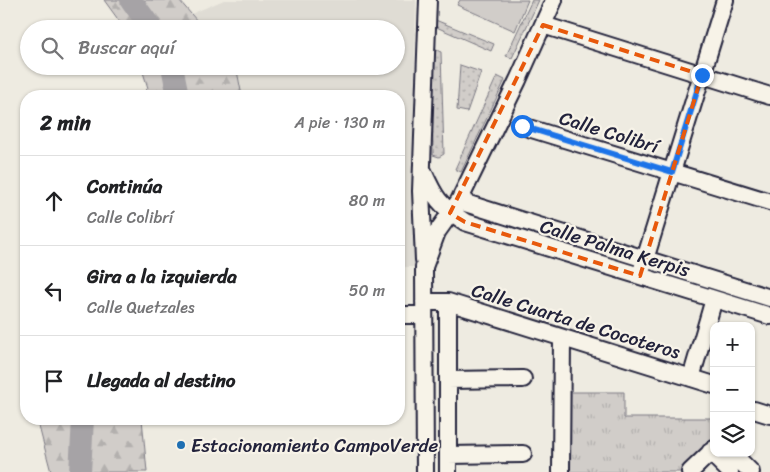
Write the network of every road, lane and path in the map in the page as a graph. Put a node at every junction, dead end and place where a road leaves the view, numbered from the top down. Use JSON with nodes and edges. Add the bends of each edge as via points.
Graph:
{"nodes":[{"id":1,"x":428,"y":0,"type":"edge"},
{"id":2,"x":554,"y":0,"type":"edge"},
{"id":3,"x":725,"y":0,"type":"edge"},
{"id":4,"x":543,"y":25,"type":"junction"},
{"id":5,"x":702,"y":75,"type":"junction"},
{"id":6,"x":770,"y":96,"type":"edge"},
{"id":7,"x":522,"y":126,"type":"dead end"},
{"id":8,"x":423,"y":170,"type":"junction"},
{"id":9,"x":672,"y":172,"type":"junction"},
{"id":10,"x":770,"y":202,"type":"edge"},
{"id":11,"x":454,"y":207,"type":"junction"},
{"id":12,"x":645,"y":259,"type":"junction"},
{"id":13,"x":424,"y":267,"type":"junction"},
{"id":14,"x":640,"y":276,"type":"junction"},
{"id":15,"x":770,"y":298,"type":"edge"},
{"id":16,"x":714,"y":299,"type":"junction"},
{"id":17,"x":448,"y":302,"type":"junction"},
{"id":18,"x":424,"y":309,"type":"junction"},
{"id":19,"x":405,"y":314,"type":"edge"},
{"id":20,"x":770,"y":316,"type":"edge"},
{"id":21,"x":562,"y":338,"type":"junction"},
{"id":22,"x":691,"y":378,"type":"junction"},
{"id":23,"x":523,"y":379,"type":"dead end"},
{"id":24,"x":448,"y":380,"type":"junction"},
{"id":25,"x":710,"y":384,"type":"edge"},
{"id":26,"x":755,"y":410,"type":"edge"},
{"id":27,"x":770,"y":415,"type":"edge"},
{"id":28,"x":710,"y":453,"type":"edge"},
{"id":29,"x":522,"y":454,"type":"dead end"},
{"id":30,"x":448,"y":455,"type":"junction"},
{"id":31,"x":717,"y":457,"type":"edge"},
{"id":32,"x":736,"y":457,"type":"edge"},
{"id":33,"x":425,"y":472,"type":"edge"},
{"id":34,"x":448,"y":472,"type":"edge"},
{"id":35,"x":561,"y":472,"type":"edge"},
{"id":36,"x":690,"y":472,"type":"edge"},
{"id":37,"x":730,"y":472,"type":"edge"},
{"id":38,"x":751,"y":472,"type":"edge"}],
"edges":[{"from":1,"to":8,"type":"street"},
{"from":2,"to":4,"type":"street"},
{"from":3,"to":5,"type":"street"},
{"from":4,"to":5,"type":"street"},
{"from":4,"to":11,"type":"street"},
{"from":5,"to":6,"type":"street"},
{"from":5,"to":9,"type":"street"},
{"from":7,"to":9,"type":"street","name":"Calle Colibrí"},
{"from":8,"to":11,"type":"street","via":[[434,196]]},
{"from":8,"to":13,"type":"street"},
{"from":9,"to":10,"type":"street","name":"Calle Colibrí"},
{"from":9,"to":12,"type":"street"},
{"from":11,"to":12,"type":"street","name":"Calle Palma Kerpis"},
{"from":11,"to":13,"type":"street","via":[[437,232]]},
{"from":11,"to":14,"type":"street","name":"Calle Palma Kerpis","via":[[465,222]]},
{"from":12,"to":14,"type":"street"},
{"from":12,"to":15,"type":"street","name":"Calle Palma Kerpis"},
{"from":13,"to":18,"type":"street"},
{"from":14,"to":16,"type":"street","name":"Calle Palma Kerpis"},
{"from":16,"to":20,"type":"street","name":"Calle Palma Kerpis"},
{"from":16,"to":22,"type":"street"},
{"from":17,"to":18,"type":"street","name":"Calle Cuarta de Cocoteros"},
{"from":17,"to":21,"type":"street","name":"Calle Cuarta de Cocoteros"},
{"from":17,"to":24,"type":"street"},
{"from":18,"to":19,"type":"street","name":"Calle Cuarta de Cocoteros"},
{"from":18,"to":33,"type":"street"},
{"from":21,"to":22,"type":"street","name":"Calle Cuarta de Cocoteros"},
{"from":21,"to":35,"type":"street"},
{"from":22,"to":25,"type":"street","name":"Calle Cuarta de Cocoteros"},
{"from":23,"to":24,"type":"street"},
{"from":24,"to":30,"type":"street"},
{"from":26,"to":27,"type":"street"},
{"from":28,"to":36,"type":"street"},
{"from":29,"to":30,"type":"street"},
{"from":30,"to":34,"type":"street"},
{"from":31,"to":37,"type":"street"},
{"from":32,"to":38,"type":"street"}]}
